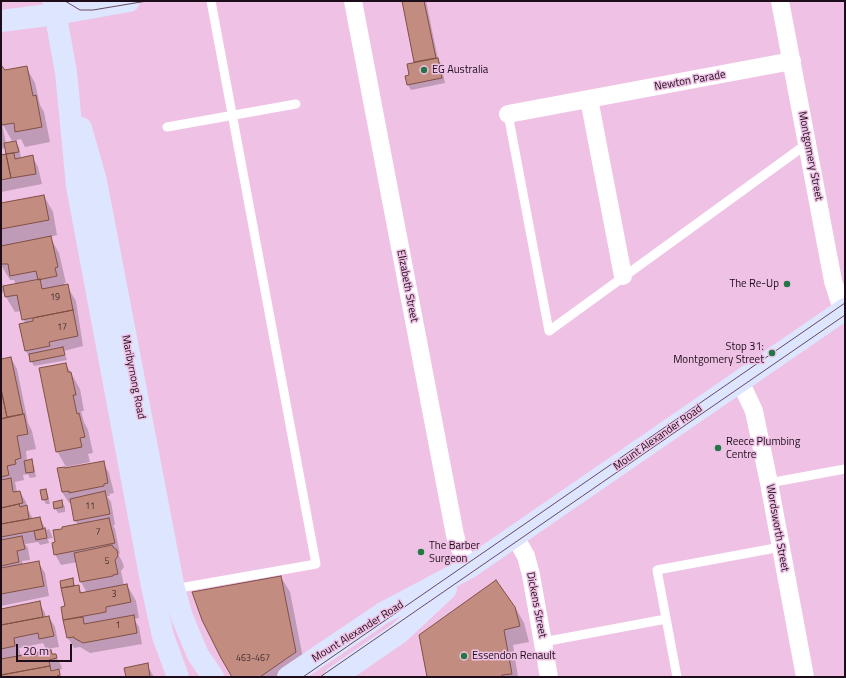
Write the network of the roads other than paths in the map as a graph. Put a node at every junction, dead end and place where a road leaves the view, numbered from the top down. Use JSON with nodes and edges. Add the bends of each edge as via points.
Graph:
{"nodes":[{"id":1,"x":129,"y":1,"type":"edge"},
{"id":2,"x":210,"y":1,"type":"edge"},
{"id":3,"x":353,"y":1,"type":"edge"},
{"id":4,"x":780,"y":1,"type":"edge"},
{"id":5,"x":54,"y":8,"type":"edge"},
{"id":6,"x":1,"y":21,"type":"edge"},
{"id":7,"x":792,"y":62,"type":"junction"},
{"id":8,"x":66,"y":72,"type":"junction"},
{"id":9,"x":589,"y":99,"type":"junction"},
{"id":10,"x":296,"y":104,"type":"dead end"},
{"id":11,"x":508,"y":114,"type":"joint"},
{"id":12,"x":233,"y":115,"type":"junction"},
{"id":13,"x":167,"y":127,"type":"dead end"},
{"id":14,"x":808,"y":142,"type":"junction"},
{"id":15,"x":623,"y":276,"type":"junction"},
{"id":16,"x":844,"y":310,"type":"edge"},
{"id":17,"x":740,"y":382,"type":"junction"},
{"id":18,"x":845,"y":469,"type":"edge"},
{"id":19,"x":769,"y":483,"type":"junction"},
{"id":20,"x":515,"y":537,"type":"junction"},
{"id":21,"x":781,"y":547,"type":"junction"},
{"id":22,"x":470,"y":567,"type":"junction"},
{"id":23,"x":174,"y":589,"type":"junction"},
{"id":24,"x":666,"y":619,"type":"junction"},
{"id":25,"x":543,"y":642,"type":"junction"},
{"id":26,"x":173,"y":671,"type":"edge"},
{"id":27,"x":212,"y":677,"type":"edge"},
{"id":28,"x":288,"y":677,"type":"edge"},
{"id":29,"x":335,"y":677,"type":"edge"},
{"id":30,"x":549,"y":677,"type":"edge"},
{"id":31,"x":677,"y":677,"type":"edge"},
{"id":32,"x":805,"y":677,"type":"edge"}],
"edges":[{"from":1,"to":5,"type":"main road"},
{"from":2,"to":12,"type":"lane"},
{"from":3,"to":22,"type":"street","name":"Elizabeth Street","via":[[455,535]]},
{"from":4,"to":7,"type":"street","name":"Montgomery Street"},
{"from":5,"to":6,"type":"main road"},
{"from":5,"to":8,"type":"main road","name":"Maribyrnong Road"},
{"from":7,"to":9,"type":"street","name":"Newton Parade"},
{"from":7,"to":14,"type":"street","name":"Montgomery Street"},
{"from":8,"to":23,"type":"main road","name":"Maribyrnong Road","via":[[96,181]]},
{"from":8,"to":26,"type":"main road","name":"Maribyrnong Road","via":[[77,186],[152,586]]},
{"from":9,"to":11,"type":"street","name":"Newton Parade"},
{"from":9,"to":15,"type":"street"},
{"from":10,"to":12,"type":"lane"},
{"from":11,"to":15,"type":"lane","via":[[549,331]]},
{"from":12,"to":13,"type":"lane"},
{"from":12,"to":23,"type":"lane","via":[[316,564]]},
{"from":14,"to":15,"type":"lane"},
{"from":14,"to":16,"type":"street","name":"Montgomery Street","via":[[833,281]]},
{"from":16,"to":17,"type":"main road","name":"Mount Alexander Road"},
{"from":17,"to":19,"type":"street","name":"Wordsworth Street","via":[[754,411]]},
{"from":17,"to":20,"type":"main road","name":"Mount Alexander Road"},
{"from":18,"to":19,"type":"lane"},
{"from":19,"to":21,"type":"street","name":"Wordsworth Street"},
{"from":20,"to":22,"type":"main road","name":"Mount Alexander Road"},
{"from":20,"to":25,"type":"street","name":"Dickens Street","via":[[526,556]]},
{"from":21,"to":24,"type":"lane","via":[[657,570]]},
{"from":21,"to":32,"type":"street","name":"Wordsworth Street"},
{"from":22,"to":28,"type":"main road","name":"Mount Alexander Road","via":[[383,613]]},
{"from":22,"to":29,"type":"main road","name":"Mount Alexander Road","via":[[399,633]]},
{"from":23,"to":27,"type":"main road","name":"Maribyrnong Road","via":[[182,617],[198,655]]},
{"from":24,"to":25,"type":"lane"},
{"from":24,"to":31,"type":"lane"},
{"from":25,"to":30,"type":"street","name":"Dickens Street"}]}
